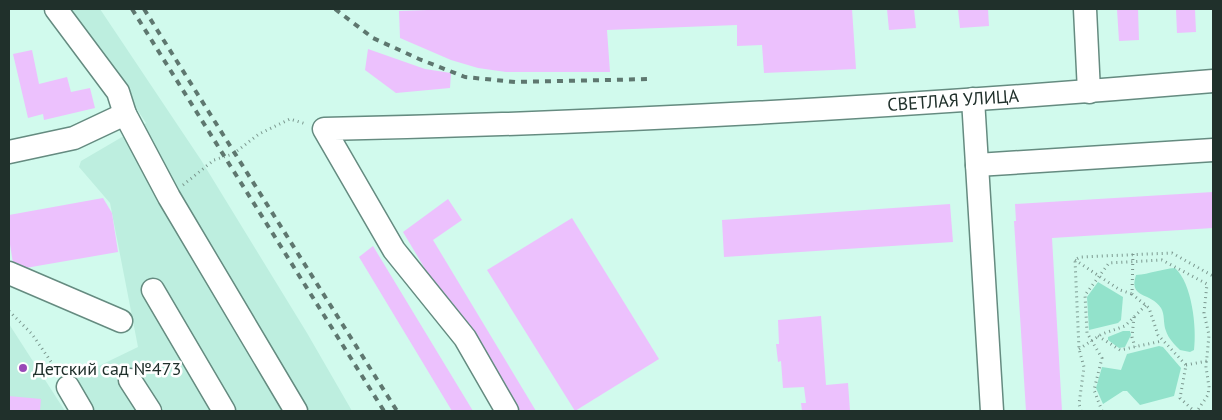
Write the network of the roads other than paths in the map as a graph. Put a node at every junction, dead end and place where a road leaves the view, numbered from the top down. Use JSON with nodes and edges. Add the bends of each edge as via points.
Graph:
{"nodes":[{"id":1,"x":56,"y":9,"type":"edge"},
{"id":2,"x":1085,"y":9,"type":"edge"},
{"id":3,"x":1213,"y":81,"type":"edge"},
{"id":4,"x":1089,"y":92,"type":"junction"},
{"id":5,"x":973,"y":99,"type":"junction"},
{"id":6,"x":125,"y":114,"type":"junction"},
{"id":7,"x":1213,"y":150,"type":"edge"},
{"id":8,"x":9,"y":152,"type":"edge"},
{"id":9,"x":977,"y":165,"type":"junction"},
{"id":10,"x":9,"y":273,"type":"edge"},
{"id":11,"x":153,"y":290,"type":"dead end"},
{"id":12,"x":121,"y":321,"type":"dead end"},
{"id":13,"x":130,"y":380,"type":"dead end"},
{"id":14,"x":68,"y":388,"type":"road end"},
{"id":15,"x":290,"y":409,"type":"edge"},
{"id":16,"x":82,"y":411,"type":"edge"},
{"id":17,"x":150,"y":411,"type":"edge"},
{"id":18,"x":224,"y":411,"type":"edge"},
{"id":19,"x":507,"y":411,"type":"edge"},
{"id":20,"x":992,"y":411,"type":"edge"}],
"edges":[{"from":1,"to":6,"type":"street","via":[[118,92]]},
{"from":2,"to":4,"type":"street"},
{"from":3,"to":4,"type":"street","name":"СВЕТЛАЯ УЛИЦА"},
{"from":4,"to":5,"type":"street","name":"СВЕТЛАЯ УЛИЦА"},
{"from":5,"to":9,"type":"street"},
{"from":5,"to":19,"type":"street","name":"СВЕТЛАЯ УЛИЦА","via":[[692,118],[324,129],[394,250],[465,338]]},
{"from":6,"to":8,"type":"street","via":[[74,138]]},
{"from":6,"to":15,"type":"street"},
{"from":7,"to":9,"type":"street"},
{"from":9,"to":20,"type":"street"},
{"from":10,"to":12,"type":"street"},
{"from":11,"to":18,"type":"street"},
{"from":13,"to":17,"type":"street"},
{"from":14,"to":16,"type":"street"}]}
